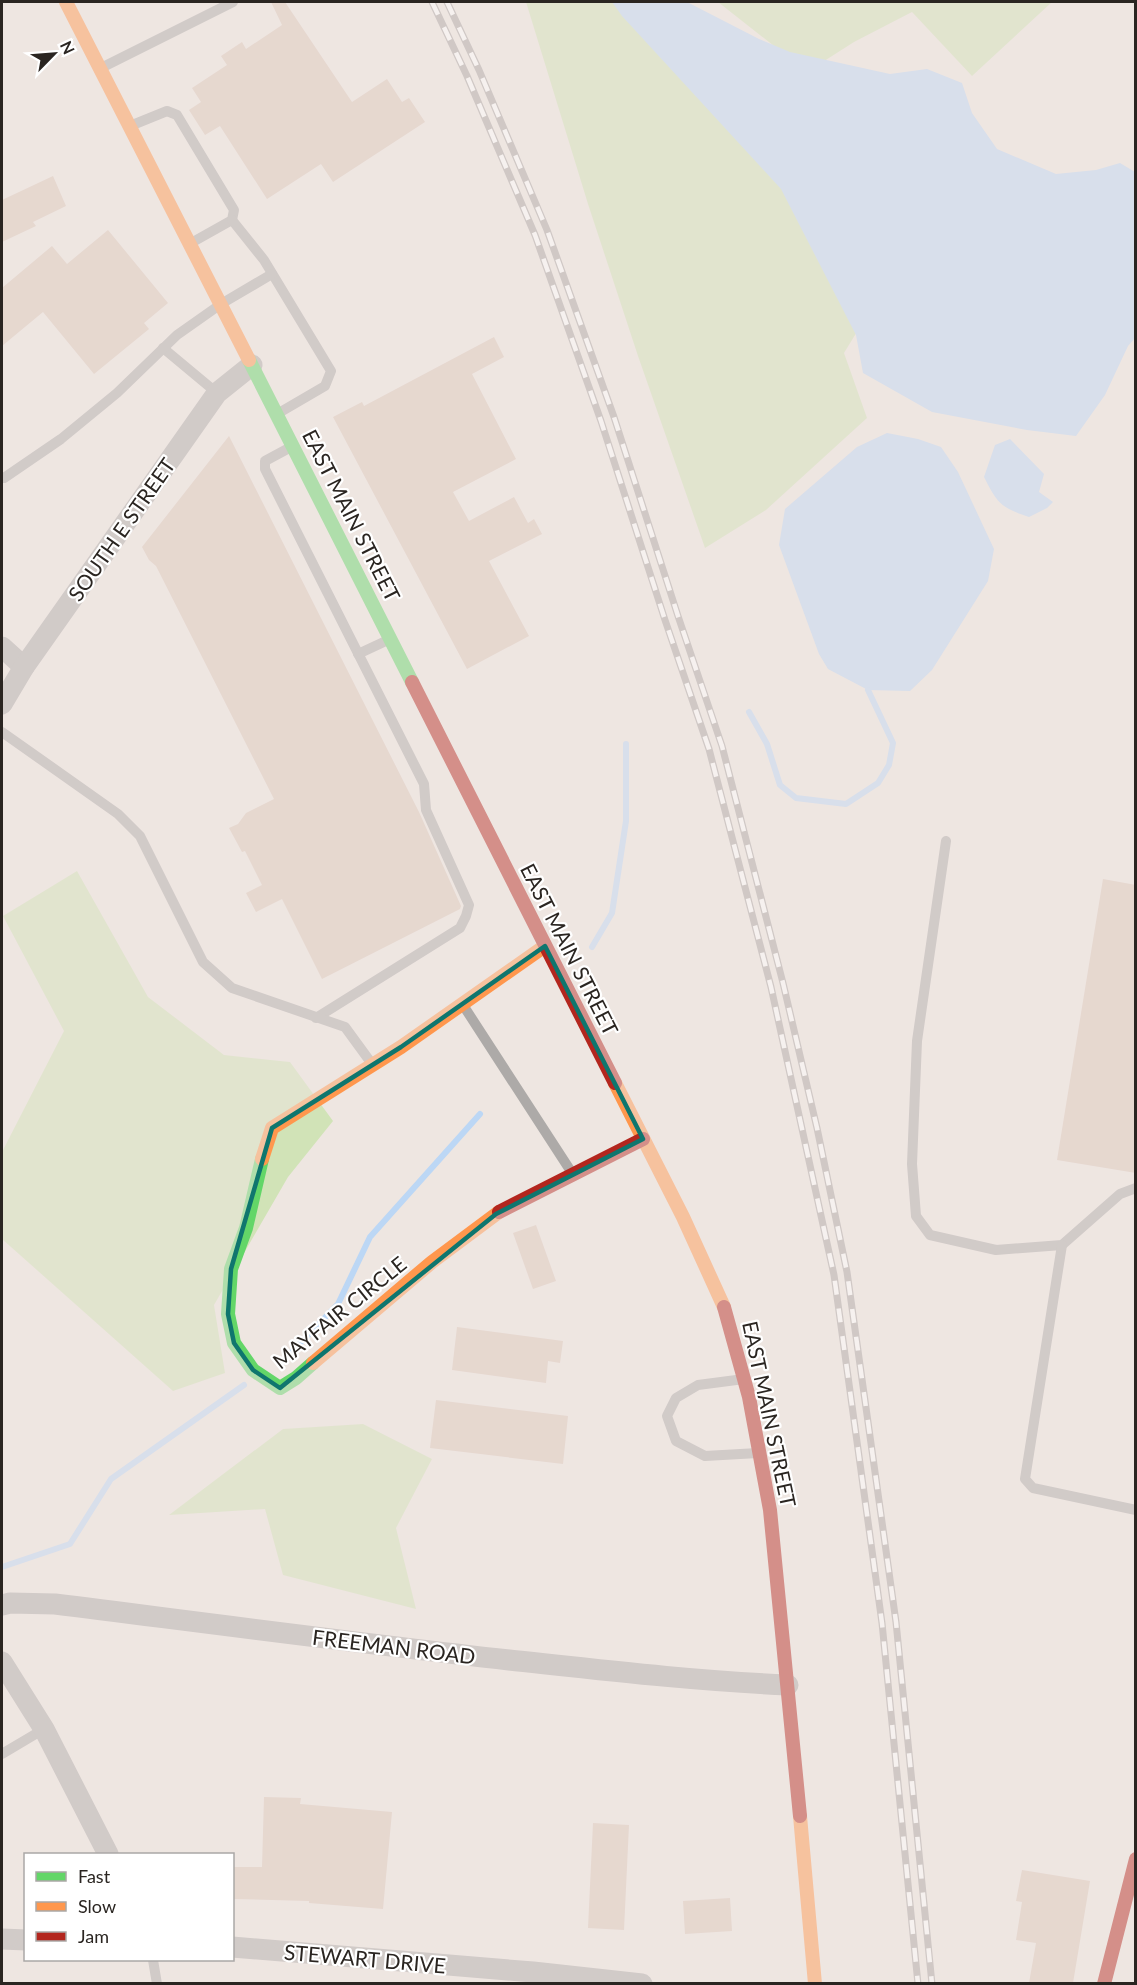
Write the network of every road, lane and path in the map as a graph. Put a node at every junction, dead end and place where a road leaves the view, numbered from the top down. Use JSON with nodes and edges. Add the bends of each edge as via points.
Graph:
{"nodes":[{"id":1,"x":66,"y":2,"type":"edge"},
{"id":2,"x":233,"y":2,"type":"edge"},
{"id":3,"x":100,"y":68,"type":"junction"},
{"id":4,"x":130,"y":126,"type":"junction"},
{"id":5,"x":232,"y":219,"type":"junction"},
{"id":6,"x":190,"y":244,"type":"junction"},
{"id":7,"x":272,"y":274,"type":"junction"},
{"id":8,"x":221,"y":304,"type":"junction"},
{"id":9,"x":163,"y":348,"type":"junction"},
{"id":10,"x":252,"y":365,"type":"junction"},
{"id":11,"x":217,"y":393,"type":"junction"},
{"id":12,"x":277,"y":414,"type":"junction"},
{"id":13,"x":293,"y":446,"type":"junction"},
{"id":14,"x":4,"y":478,"type":"dead end"},
{"id":15,"x":391,"y":639,"type":"junction"},
{"id":16,"x":2,"y":647,"type":"edge"},
{"id":17,"x":358,"y":654,"type":"junction"},
{"id":18,"x":24,"y":667,"type":"junction"},
{"id":19,"x":2,"y":704,"type":"edge"},
{"id":20,"x":2,"y":732,"type":"edge"},
{"id":21,"x":945,"y":841,"type":"dead end"},
{"id":22,"x":545,"y":946,"type":"junction"},
{"id":23,"x":462,"y":1005,"type":"junction"},
{"id":24,"x":316,"y":1018,"type":"junction"},
{"id":25,"x":372,"y":1065,"type":"junction"},
{"id":26,"x":643,"y":1138,"type":"junction"},
{"id":27,"x":573,"y":1174,"type":"junction"},
{"id":28,"x":1136,"y":1188,"type":"edge"},
{"id":29,"x":1062,"y":1245,"type":"junction"},
{"id":30,"x":744,"y":1379,"type":"junction"},
{"id":31,"x":761,"y":1452,"type":"junction"},
{"id":32,"x":1136,"y":1510,"type":"edge"},
{"id":33,"x":2,"y":1605,"type":"edge"},
{"id":34,"x":2,"y":1662,"type":"edge"},
{"id":35,"x":789,"y":1685,"type":"junction"},
{"id":36,"x":44,"y":1729,"type":"junction"},
{"id":37,"x":2,"y":1754,"type":"edge"},
{"id":38,"x":107,"y":1853,"type":"edge"},
{"id":39,"x":1136,"y":1859,"type":"edge"},
{"id":40,"x":2,"y":1940,"type":"edge"},
{"id":41,"x":24,"y":1940,"type":"edge"},
{"id":42,"x":234,"y":1947,"type":"edge"},
{"id":43,"x":153,"y":1961,"type":"edge"},
{"id":44,"x":532,"y":1978,"type":"edge"},
{"id":45,"x":615,"y":1982,"type":"edge"},
{"id":46,"x":157,"y":1983,"type":"edge"},
{"id":47,"x":642,"y":1983,"type":"edge"},
{"id":48,"x":815,"y":1983,"type":"edge"},
{"id":49,"x":1104,"y":1983,"type":"edge"}],
"edges":[{"from":1,"to":3,"type":"main road","name":"EAST MAIN STREET"},
{"from":2,"to":3,"type":"lane"},
{"from":3,"to":4,"type":"main road","name":"EAST MAIN STREET"},
{"from":4,"to":5,"type":"lane","via":[[166,111],[177,115],[234,210]]},
{"from":4,"to":6,"type":"main road","name":"EAST MAIN STREET"},
{"from":5,"to":6,"type":"lane"},
{"from":5,"to":7,"type":"lane"},
{"from":6,"to":8,"type":"main road","name":"EAST MAIN STREET"},
{"from":7,"to":8,"type":"lane"},
{"from":7,"to":12,"type":"lane","via":[[331,371],[325,386]]},
{"from":8,"to":9,"type":"lane"},
{"from":8,"to":10,"type":"main road","name":"EAST MAIN STREET"},
{"from":9,"to":11,"type":"lane"},
{"from":9,"to":14,"type":"lane","via":[[61,439]]},
{"from":10,"to":11,"type":"street","name":"SOUTH E STREET"},
{"from":10,"to":12,"type":"main road","name":"EAST MAIN STREET"},
{"from":11,"to":18,"type":"street","name":"SOUTH E STREET"},
{"from":12,"to":13,"type":"main road","name":"EAST MAIN STREET"},
{"from":13,"to":15,"type":"main road","name":"EAST MAIN STREET"},
{"from":13,"to":17,"type":"lane","via":[[265,460],[265,469]]},
{"from":15,"to":17,"type":"lane"},
{"from":15,"to":22,"type":"main road","name":"EAST MAIN STREET"},
{"from":16,"to":18,"type":"street"},
{"from":17,"to":24,"type":"lane","via":[[424,784],[426,810],[469,904],[460,928]]},
{"from":18,"to":19,"type":"street","name":"SOUTH E STREET"},
{"from":20,"to":24,"type":"lane","via":[[118,814],[140,836],[203,962],[232,988]]},
{"from":21,"to":29,"type":"lane","via":[[917,1041],[912,1164],[916,1216],[930,1235],[996,1250]]},
{"from":22,"to":23,"type":"main road","name":"MAYFAIR CIRCLE"},
{"from":22,"to":26,"type":"main road","name":"EAST MAIN STREET"},
{"from":23,"to":25,"type":"main road","name":"MAYFAIR CIRCLE"},
{"from":23,"to":27,"type":"lane"},
{"from":24,"to":25,"type":"lane","via":[[345,1028]]},
{"from":25,"to":27,"type":"main road","name":"MAYFAIR CIRCLE","via":[[272,1128],[264,1151],[246,1228],[231,1269],[228,1314],[234,1343],[253,1370],[280,1388],[496,1214]]},
{"from":26,"to":27,"type":"main road","name":"MAYFAIR CIRCLE"},
{"from":26,"to":30,"type":"main road","name":"EAST MAIN STREET","via":[[726,1313]]},
{"from":28,"to":29,"type":"lane","via":[[1120,1194]]},
{"from":29,"to":32,"type":"lane","via":[[1025,1479],[1033,1488]]},
{"from":30,"to":31,"type":"main road","name":"EAST MAIN STREET"},
{"from":30,"to":31,"type":"lane","via":[[698,1385],[676,1398],[667,1416],[676,1441],[705,1456]]},
{"from":31,"to":35,"type":"main road","name":"EAST MAIN STREET"},
{"from":33,"to":35,"type":"street","name":"FREEMAN ROAD","via":[[55,1604],[525,1662]]},
{"from":34,"to":36,"type":"street"},
{"from":35,"to":48,"type":"main road","name":"EAST MAIN STREET"},
{"from":36,"to":37,"type":"lane"},
{"from":36,"to":38,"type":"street"},
{"from":39,"to":49,"type":"main road"},
{"from":40,"to":41,"type":"street"},
{"from":42,"to":44,"type":"street","name":"STEWART DRIVE"},
{"from":43,"to":46,"type":"lane"},
{"from":44,"to":45,"type":"street","name":"STEWART DRIVE"},
{"from":45,"to":47,"type":"street","name":"STEWART DRIVE"}]}
